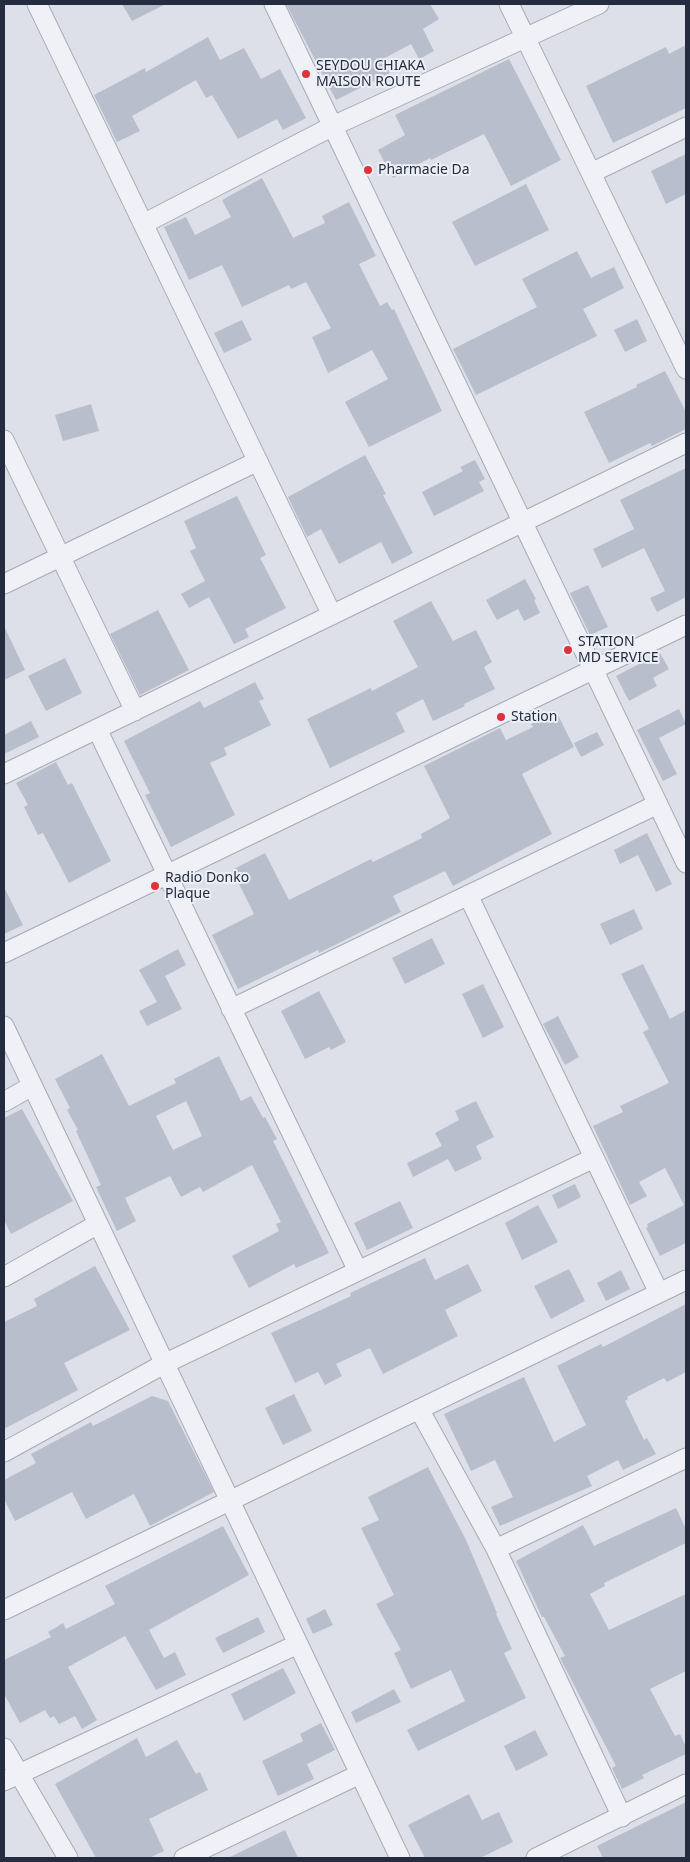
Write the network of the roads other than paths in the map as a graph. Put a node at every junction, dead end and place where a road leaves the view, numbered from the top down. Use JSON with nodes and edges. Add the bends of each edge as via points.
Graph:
{"nodes":[{"id":1,"x":37,"y":4,"type":"edge"},
{"id":2,"x":274,"y":4,"type":"edge"},
{"id":3,"x":509,"y":4,"type":"edge"},
{"id":4,"x":599,"y":4,"type":"edge"},
{"id":5,"x":526,"y":39,"type":"junction"},
{"id":6,"x":333,"y":126,"type":"junction"},
{"id":7,"x":686,"y":127,"type":"edge"},
{"id":8,"x":591,"y":173,"type":"junction"},
{"id":9,"x":143,"y":224,"type":"junction"},
{"id":10,"x":686,"y":369,"type":"edge"},
{"id":11,"x":4,"y":440,"type":"edge"},
{"id":12,"x":686,"y":443,"type":"edge"},
{"id":13,"x":258,"y":461,"type":"junction"},
{"id":14,"x":522,"y":522,"type":"junction"},
{"id":15,"x":60,"y":556,"type":"junction"},
{"id":16,"x":4,"y":584,"type":"edge"},
{"id":17,"x":332,"y":615,"type":"junction"},
{"id":18,"x":686,"y":625,"type":"edge"},
{"id":19,"x":592,"y":671,"type":"junction"},
{"id":20,"x":135,"y":711,"type":"junction"},
{"id":21,"x":97,"y":729,"type":"junction"},
{"id":22,"x":4,"y":774,"type":"edge"},
{"id":23,"x":658,"y":804,"type":"junction"},
{"id":24,"x":686,"y":863,"type":"edge"},
{"id":25,"x":167,"y":874,"type":"junction"},
{"id":26,"x":468,"y":895,"type":"junction"},
{"id":27,"x":4,"y":953,"type":"edge"},
{"id":28,"x":231,"y":1009,"type":"junction"},
{"id":29,"x":4,"y":1026,"type":"edge"},
{"id":30,"x":32,"y":1086,"type":"junction"},
{"id":31,"x":4,"y":1102,"type":"edge"},
{"id":32,"x":594,"y":1158,"type":"junction"},
{"id":33,"x":98,"y":1224,"type":"junction"},
{"id":34,"x":358,"y":1271,"type":"junction"},
{"id":35,"x":4,"y":1277,"type":"edge"},
{"id":36,"x":686,"y":1280,"type":"edge"},
{"id":37,"x":658,"y":1293,"type":"junction"},
{"id":38,"x":164,"y":1364,"type":"junction"},
{"id":39,"x":420,"y":1409,"type":"junction"},
{"id":40,"x":4,"y":1452,"type":"edge"},
{"id":41,"x":686,"y":1458,"type":"edge"},
{"id":42,"x":230,"y":1501,"type":"junction"},
{"id":43,"x":496,"y":1549,"type":"junction"},
{"id":44,"x":4,"y":1610,"type":"edge"},
{"id":45,"x":298,"y":1644,"type":"junction"},
{"id":46,"x":4,"y":1748,"type":"edge"},
{"id":47,"x":360,"y":1774,"type":"junction"},
{"id":48,"x":11,"y":1778,"type":"edge"},
{"id":49,"x":686,"y":1784,"type":"edge"},
{"id":50,"x":622,"y":1817,"type":"junction"},
{"id":51,"x":68,"y":1858,"type":"edge"},
{"id":52,"x":184,"y":1858,"type":"edge"},
{"id":53,"x":400,"y":1858,"type":"edge"},
{"id":54,"x":536,"y":1858,"type":"edge"}],
"edges":[{"from":1,"to":9,"type":"street"},
{"from":2,"to":6,"type":"street"},
{"from":3,"to":5,"type":"street"},
{"from":4,"to":5,"type":"street"},
{"from":5,"to":6,"type":"street"},
{"from":5,"to":8,"type":"street"},
{"from":6,"to":9,"type":"street"},
{"from":6,"to":14,"type":"street"},
{"from":7,"to":8,"type":"street"},
{"from":8,"to":10,"type":"street"},
{"from":9,"to":13,"type":"street"},
{"from":11,"to":15,"type":"street"},
{"from":12,"to":14,"type":"street"},
{"from":13,"to":15,"type":"street"},
{"from":13,"to":17,"type":"street"},
{"from":14,"to":17,"type":"street"},
{"from":14,"to":19,"type":"street"},
{"from":15,"to":16,"type":"street"},
{"from":15,"to":20,"type":"street"},
{"from":17,"to":20,"type":"street"},
{"from":18,"to":19,"type":"street"},
{"from":19,"to":23,"type":"street"},
{"from":19,"to":25,"type":"street"},
{"from":20,"to":21,"type":"street"},
{"from":21,"to":22,"type":"street"},
{"from":21,"to":25,"type":"street"},
{"from":23,"to":24,"type":"street"},
{"from":23,"to":26,"type":"street"},
{"from":25,"to":27,"type":"street"},
{"from":25,"to":28,"type":"street"},
{"from":26,"to":28,"type":"street"},
{"from":26,"to":32,"type":"street"},
{"from":28,"to":34,"type":"street"},
{"from":29,"to":30,"type":"street"},
{"from":30,"to":31,"type":"street"},
{"from":30,"to":33,"type":"street"},
{"from":32,"to":34,"type":"street"},
{"from":32,"to":37,"type":"street"},
{"from":33,"to":35,"type":"street"},
{"from":33,"to":38,"type":"street"},
{"from":34,"to":38,"type":"street"},
{"from":36,"to":37,"type":"street"},
{"from":37,"to":39,"type":"street"},
{"from":38,"to":40,"type":"street"},
{"from":38,"to":42,"type":"street"},
{"from":39,"to":42,"type":"street"},
{"from":39,"to":43,"type":"street"},
{"from":41,"to":43,"type":"street"},
{"from":42,"to":44,"type":"street"},
{"from":42,"to":45,"type":"street"},
{"from":43,"to":50,"type":"street"},
{"from":45,"to":47,"type":"street"},
{"from":45,"to":48,"type":"street"},
{"from":46,"to":48,"type":"street"},
{"from":47,"to":52,"type":"street"},
{"from":47,"to":53,"type":"street"},
{"from":48,"to":51,"type":"street"},
{"from":49,"to":50,"type":"street"},
{"from":50,"to":54,"type":"street"}]}
